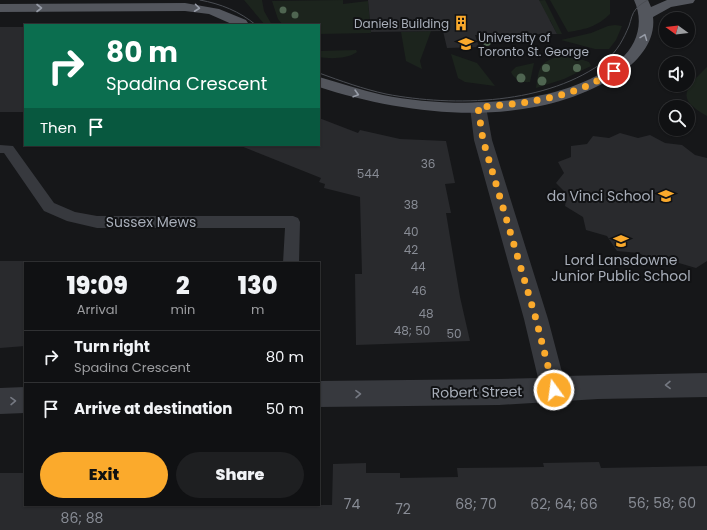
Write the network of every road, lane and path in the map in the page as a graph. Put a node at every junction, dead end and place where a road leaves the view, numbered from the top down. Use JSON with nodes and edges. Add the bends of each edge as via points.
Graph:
{"nodes":[{"id":1,"x":641,"y":0,"type":"edge"},
{"id":2,"x":688,"y":0,"type":"edge"},
{"id":3,"x":236,"y":6,"type":"dead end"},
{"id":4,"x":0,"y":8,"type":"edge"},
{"id":5,"x":647,"y":15,"type":"junction"},
{"id":6,"x":242,"y":24,"type":"edge"},
{"id":7,"x":320,"y":82,"type":"edge"},
{"id":8,"x":478,"y":107,"type":"junction"},
{"id":9,"x":0,"y":149,"type":"edge"},
{"id":10,"x":291,"y":262,"type":"edge"},
{"id":11,"x":707,"y":385,"type":"edge"},
{"id":12,"x":554,"y":390,"type":"junction"},
{"id":13,"x":320,"y":394,"type":"edge"},
{"id":14,"x":24,"y":400,"type":"edge"},
{"id":15,"x":0,"y":401,"type":"edge"}],
"edges":[{"from":1,"to":5,"type":"main road"},
{"from":2,"to":5,"type":"main road","via":[[667,4]]},
{"from":3,"to":6,"type":"main road"},
{"from":4,"to":6,"type":"main road","one_way":true,"via":[[197,8],[224,14]]},
{"from":8,"to":5,"type":"main road","one_way":true,"via":[[508,105],[564,94],[606,76],[634,54],[642,41]]},
{"from":7,"to":8,"type":"main road","one_way":true,"via":[[388,101],[440,107]]},
{"from":8,"to":12,"type":"street","via":[[483,140],[536,319]]},
{"from":9,"to":10,"type":"lane","name":"Sussex Mews","via":[[8,149],[50,208],[72,217],[97,222],[293,222]]},
{"from":11,"to":12,"type":"street","name":"Robert Street","one_way":true,"via":[[598,386]]},
{"from":13,"to":12,"type":"street","name":"Robert Street","one_way":true},
{"from":15,"to":14,"type":"street","one_way":true}]}
